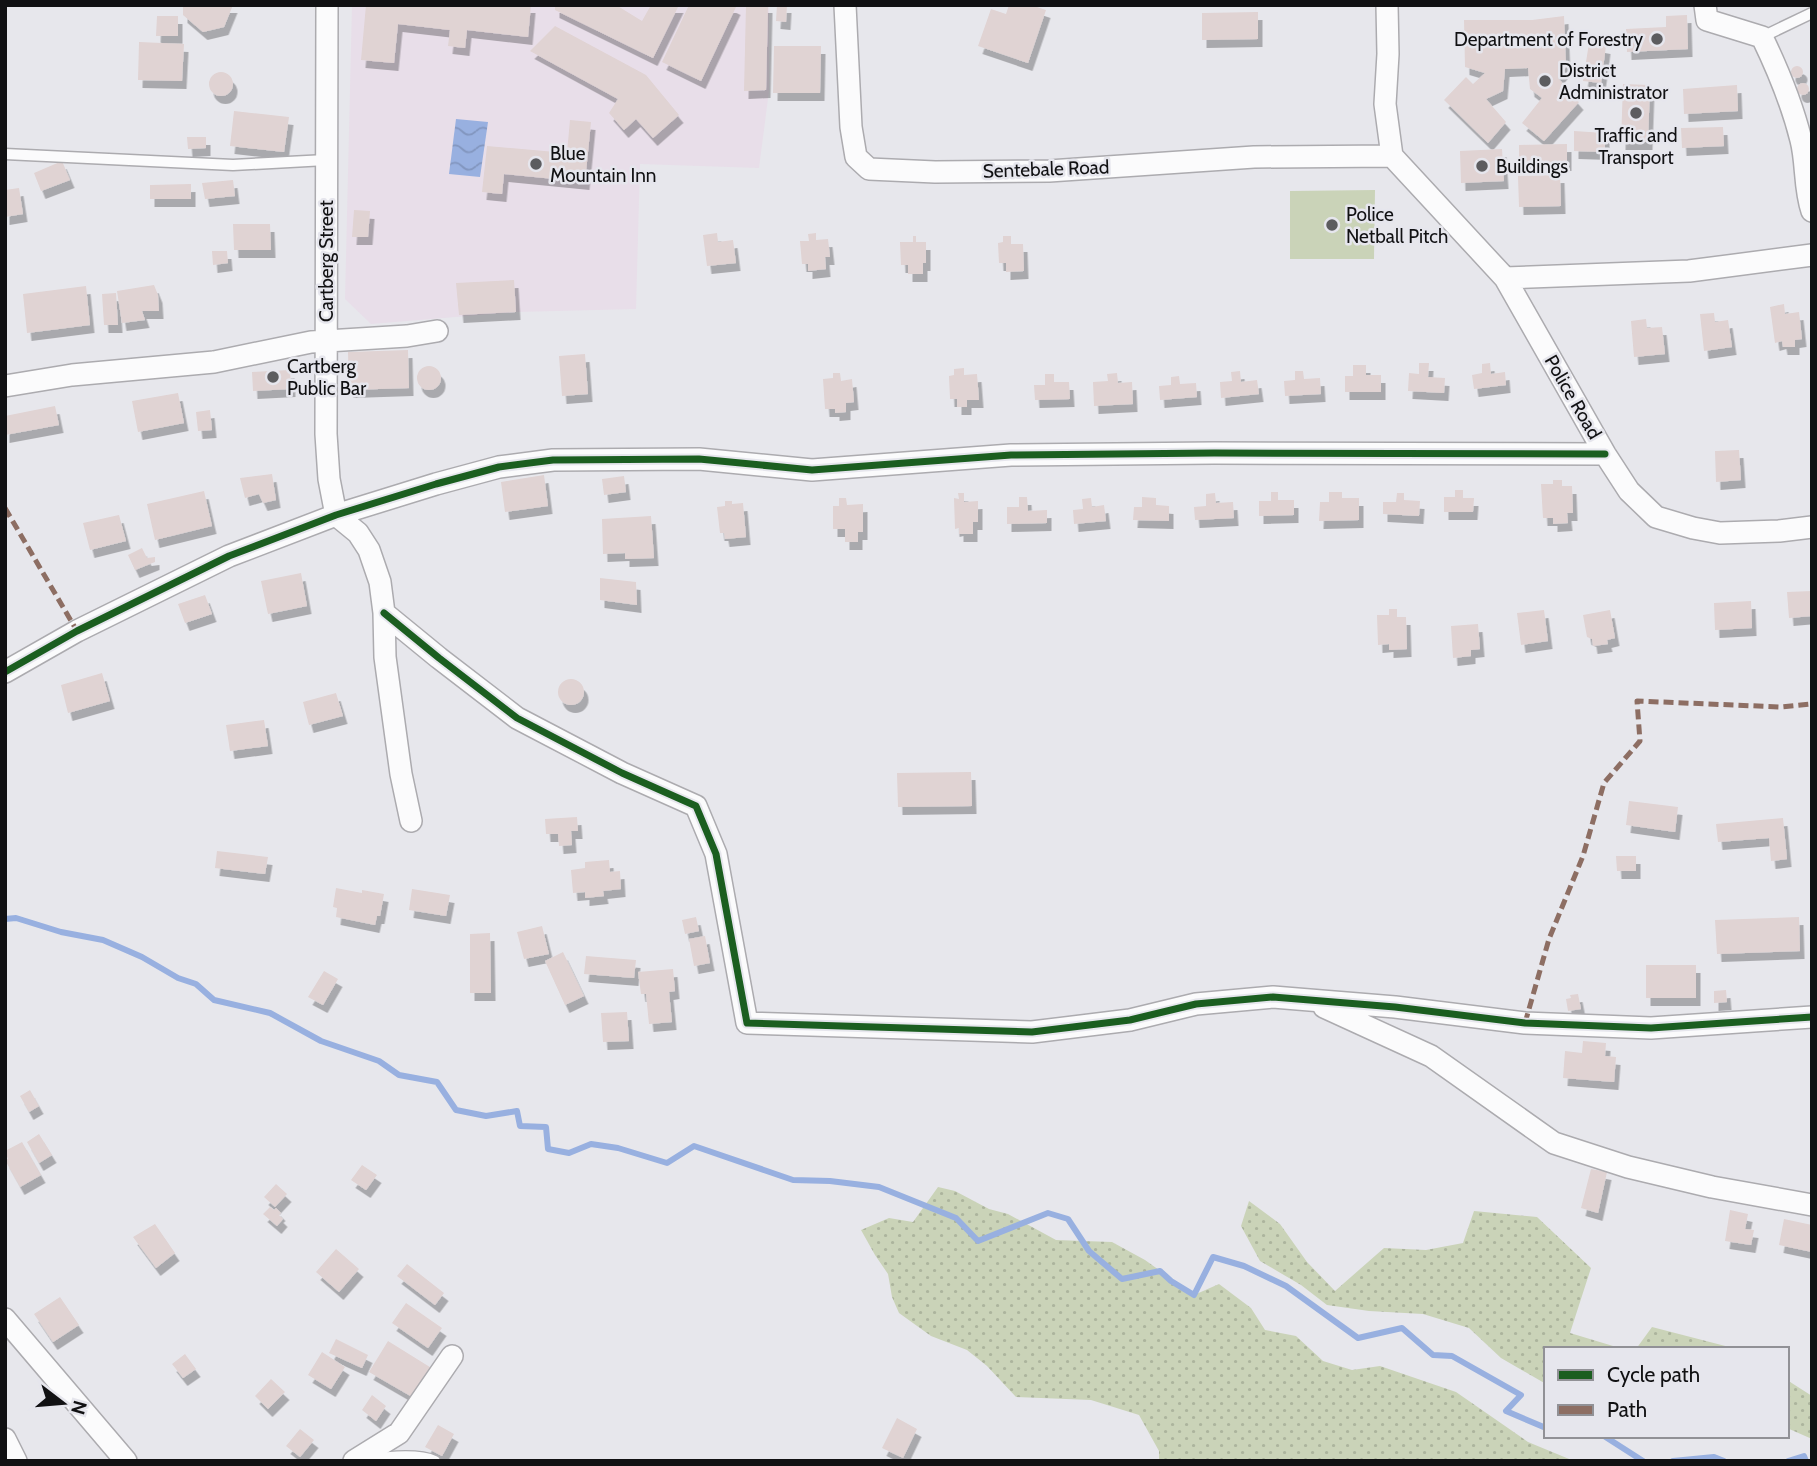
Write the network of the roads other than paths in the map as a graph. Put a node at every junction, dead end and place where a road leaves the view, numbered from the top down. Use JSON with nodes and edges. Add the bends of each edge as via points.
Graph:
{"nodes":[{"id":1,"x":327,"y":5,"type":"edge"},
{"id":2,"x":845,"y":5,"type":"edge"},
{"id":3,"x":1387,"y":5,"type":"edge"},
{"id":4,"x":1705,"y":5,"type":"edge"},
{"id":5,"x":1812,"y":13,"type":"edge"},
{"id":6,"x":1762,"y":37,"type":"junction"},
{"id":7,"x":5,"y":154,"type":"edge"},
{"id":8,"x":1392,"y":156,"type":"junction"},
{"id":9,"x":326,"y":160,"type":"junction"},
{"id":10,"x":1812,"y":211,"type":"edge"},
{"id":11,"x":1812,"y":255,"type":"edge"},
{"id":12,"x":1505,"y":278,"type":"junction"},
{"id":13,"x":438,"y":331,"type":"dead end"},
{"id":14,"x":326,"y":341,"type":"junction"},
{"id":15,"x":5,"y":386,"type":"edge"},
{"id":16,"x":1605,"y":454,"type":"junction"},
{"id":17,"x":336,"y":515,"type":"junction"},
{"id":18,"x":1812,"y":527,"type":"edge"},
{"id":19,"x":384,"y":613,"type":"junction"},
{"id":20,"x":5,"y":672,"type":"edge"},
{"id":21,"x":411,"y":821,"type":"dead end"},
{"id":22,"x":1309,"y":1000,"type":"junction"},
{"id":23,"x":1812,"y":1017,"type":"edge"},
{"id":24,"x":1812,"y":1205,"type":"edge"},
{"id":25,"x":5,"y":1319,"type":"edge"},
{"id":26,"x":452,"y":1356,"type":"dead end"},
{"id":27,"x":5,"y":1439,"type":"edge"},
{"id":28,"x":16,"y":1461,"type":"edge"},
{"id":29,"x":126,"y":1461,"type":"edge"},
{"id":30,"x":354,"y":1461,"type":"edge"},
{"id":31,"x":364,"y":1461,"type":"edge"},
{"id":32,"x":435,"y":1461,"type":"edge"}],
"edges":[{"from":1,"to":9,"type":"street","name":"Cartberg Street"},
{"from":2,"to":8,"type":"street","name":"Sentebale Road","via":[[851,127],[856,157],[869,169],[1049,171],[1254,157]]},
{"from":3,"to":8,"type":"street","via":[[1385,104]]},
{"from":4,"to":6,"type":"street","via":[[1707,20]]},
{"from":5,"to":6,"type":"lane"},
{"from":6,"to":10,"type":"street","via":[[1780,74],[1802,143]]},
{"from":7,"to":9,"type":"lane","via":[[233,164]]},
{"from":8,"to":12,"type":"street","name":"Police Road"},
{"from":9,"to":14,"type":"street","name":"Cartberg Street"},
{"from":11,"to":12,"type":"street","via":[[1689,271]]},
{"from":12,"to":16,"type":"street","name":"Police Road"},
{"from":13,"to":14,"type":"street"},
{"from":14,"to":15,"type":"street","via":[[214,362]]},
{"from":14,"to":17,"type":"street","name":"Cartberg Street","via":[[326,434]]},
{"from":16,"to":17,"type":"street","via":[[1011,455],[813,470],[699,459],[552,460],[499,467]]},
{"from":16,"to":18,"type":"street","name":"Police Road","via":[[1629,491],[1656,517],[1720,533]]},
{"from":17,"to":19,"type":"street","via":[[358,533],[369,550]]},
{"from":17,"to":20,"type":"street","via":[[229,556]]},
{"from":19,"to":21,"type":"street","via":[[385,657]]},
{"from":19,"to":22,"type":"street","via":[[517,718],[696,806],[716,854],[747,1023],[1032,1031],[1130,1020],[1196,1004],[1273,997]]},
{"from":22,"to":23,"type":"street","via":[[1525,1023],[1651,1028]]},
{"from":22,"to":24,"type":"street","via":[[1431,1056],[1555,1143],[1628,1167]]},
{"from":25,"to":29,"type":"street"},
{"from":26,"to":30,"type":"street","via":[[400,1433]]},
{"from":27,"to":28,"type":"street"},
{"from":31,"to":32,"type":"lane","via":[[386,1457]]}]}
